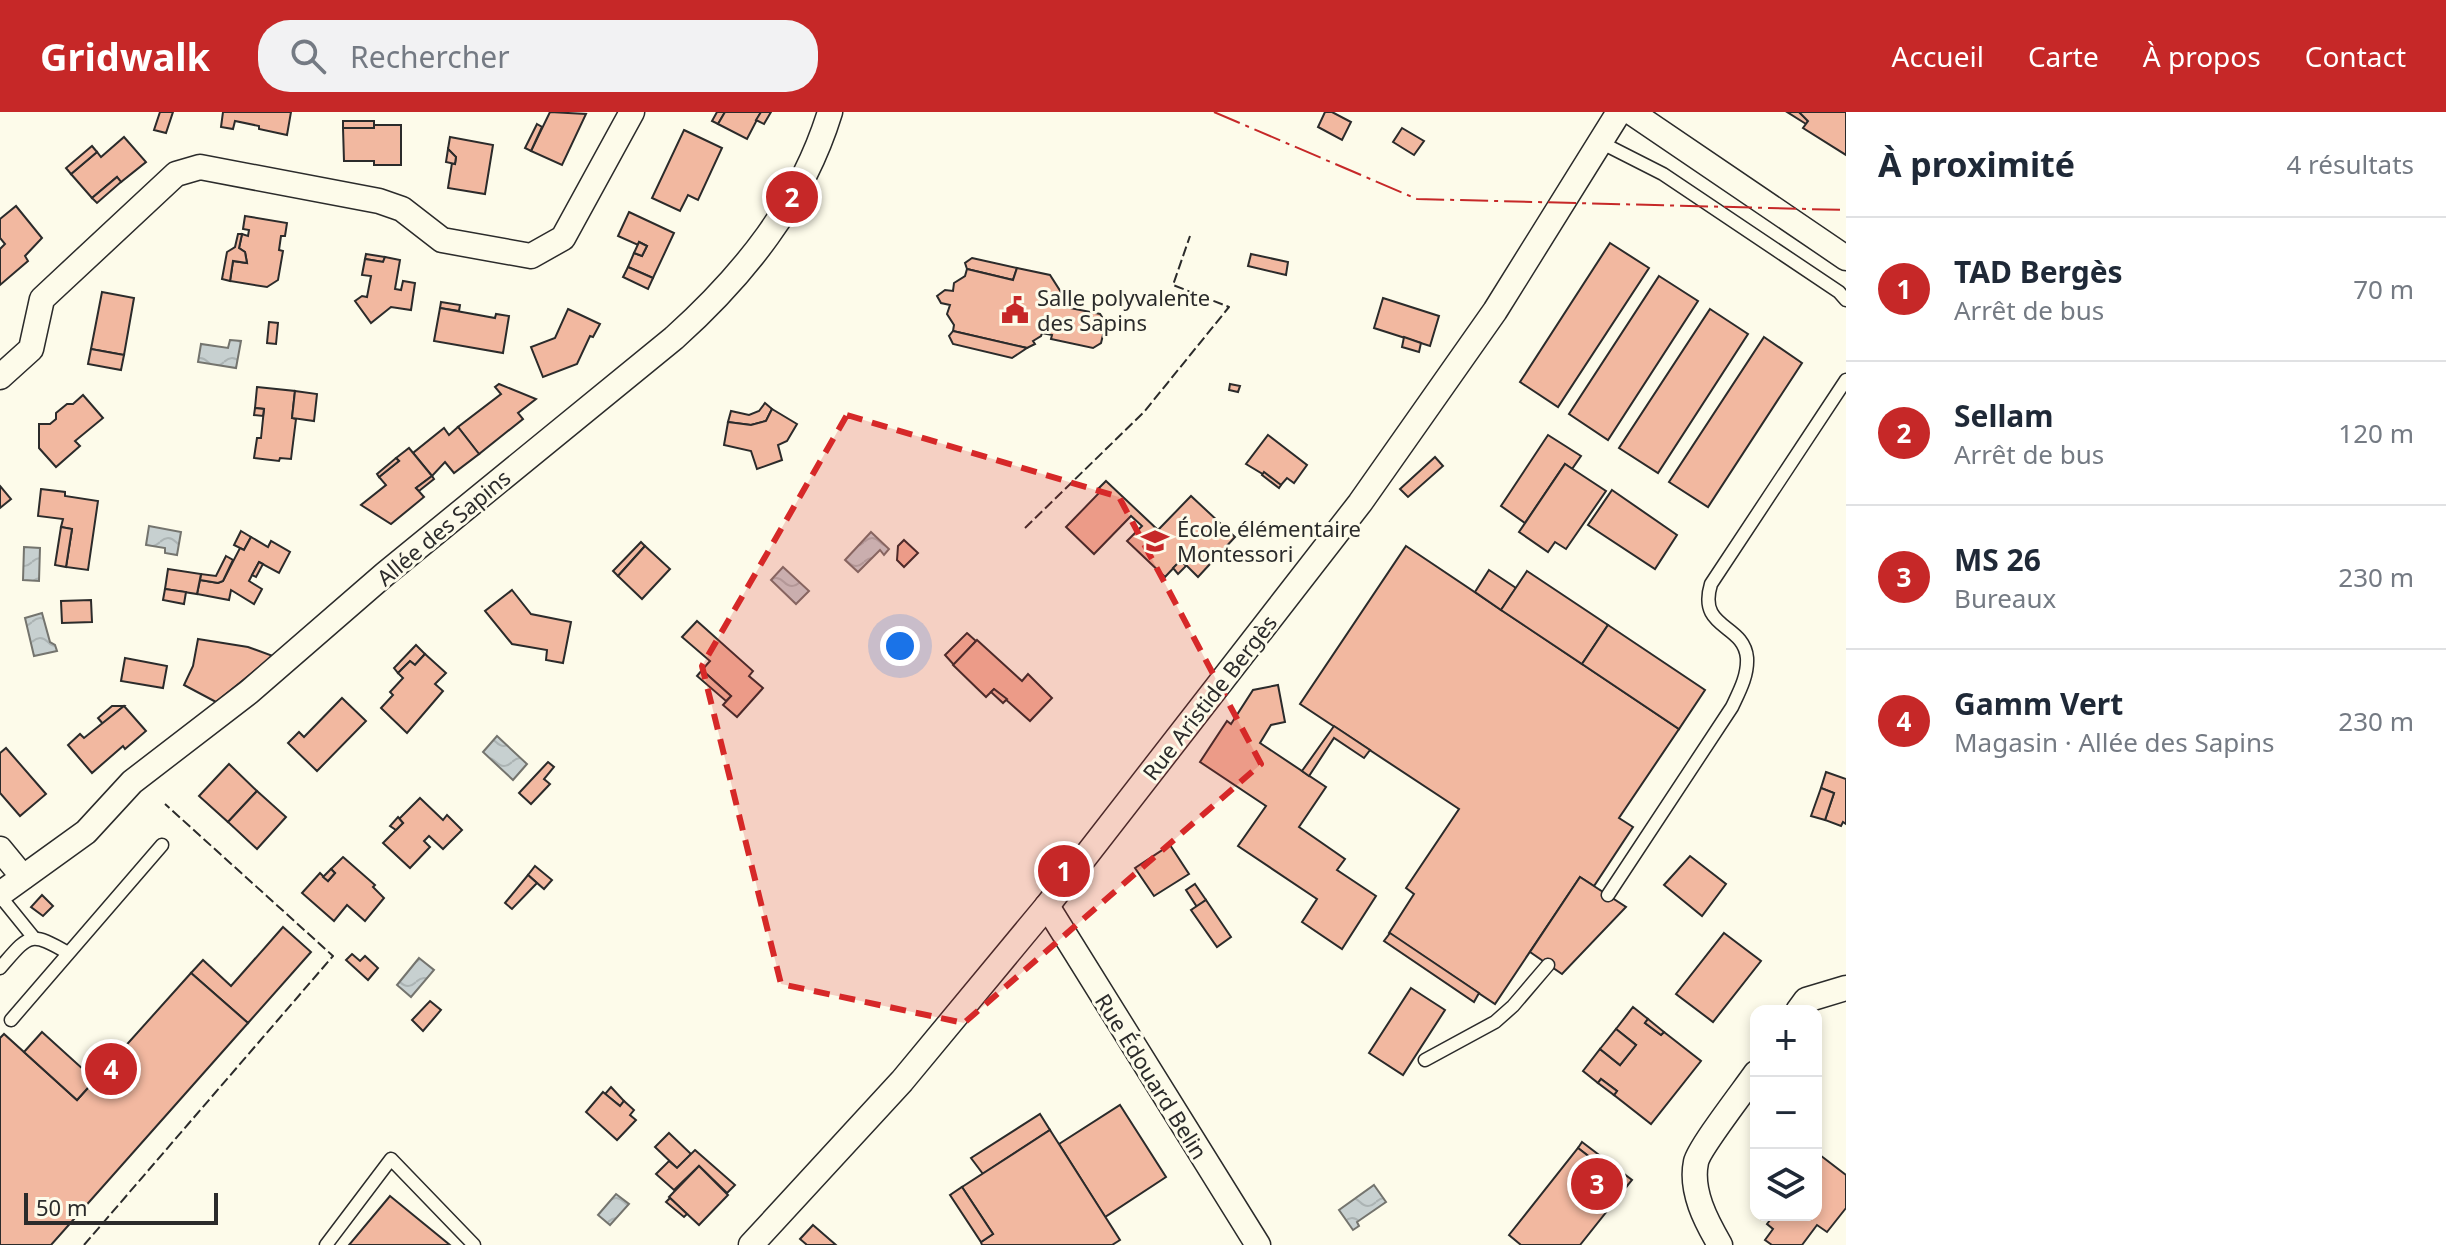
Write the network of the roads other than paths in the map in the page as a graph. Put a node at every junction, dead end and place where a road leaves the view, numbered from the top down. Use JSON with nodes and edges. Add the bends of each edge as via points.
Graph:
{"nodes":[{"id":1,"x":632,"y":112,"type":"edge"},
{"id":2,"x":830,"y":112,"type":"edge"},
{"id":3,"x":1619,"y":112,"type":"edge"},
{"id":4,"x":1631,"y":112,"type":"edge"},
{"id":5,"x":1600,"y":142,"type":"junction"},
{"id":6,"x":1846,"y":258,"type":"edge"},
{"id":7,"x":1846,"y":300,"type":"edge"},
{"id":8,"x":0,"y":377,"type":"edge"},
{"id":9,"x":1846,"y":380,"type":"edge"},
{"id":10,"x":162,"y":845,"type":"dead end"},
{"id":11,"x":0,"y":849,"type":"edge"},
{"id":12,"x":23,"y":877,"type":"junction"},
{"id":13,"x":0,"y":895,"type":"edge"},
{"id":14,"x":1608,"y":895,"type":"dead end"},
{"id":15,"x":1047,"y":906,"type":"junction"},
{"id":16,"x":34,"y":938,"type":"junction"},
{"id":17,"x":68,"y":953,"type":"junction"},
{"id":18,"x":1548,"y":965,"type":"dead end"},
{"id":19,"x":0,"y":968,"type":"edge"},
{"id":20,"x":1846,"y":988,"type":"edge"},
{"id":21,"x":1802,"y":1005,"type":"edge"},
{"id":22,"x":11,"y":1020,"type":"dead end"},
{"id":23,"x":1425,"y":1060,"type":"dead end"},
{"id":24,"x":1753,"y":1077,"type":"edge"},
{"id":25,"x":326,"y":1245,"type":"edge"},
{"id":26,"x":474,"y":1245,"type":"edge"},
{"id":27,"x":751,"y":1245,"type":"edge"},
{"id":28,"x":1258,"y":1245,"type":"edge"},
{"id":29,"x":1720,"y":1245,"type":"edge"}],
"edges":[{"from":1,"to":8,"type":"street","via":[[563,238],[531,256],[442,240],[402,209],[379,201],[200,167],[176,174],[42,299],[31,349]]},
{"from":2,"to":12,"type":"street","name":"Allée des Sapins","via":[[792,197],[758,250],[707,308],[249,692],[132,782],[86,832]]},
{"from":3,"to":5,"type":"street","name":"Rue Aristide Bergès"},
{"from":4,"to":6,"type":"street"},
{"from":5,"to":7,"type":"lane","via":[[1663,174]]},
{"from":5,"to":15,"type":"street","name":"Rue Aristide Bergès","via":[[1495,311],[1360,503]]},
{"from":9,"to":14,"type":"lane","via":[[1711,584],[1706,600],[1710,611],[1742,641],[1745,679],[1732,707]]},
{"from":10,"to":17,"type":"lane"},
{"from":11,"to":12,"type":"street"},
{"from":12,"to":13,"type":"street","name":"Allée des Sapins"},
{"from":13,"to":16,"type":"lane"},
{"from":15,"to":27,"type":"street","name":"Rue Aristide Bergès","via":[[902,1081]]},
{"from":15,"to":28,"type":"street","name":"Rue Édouard Belin"},
{"from":16,"to":17,"type":"lane"},
{"from":16,"to":19,"type":"lane","via":[[23,942]]},
{"from":17,"to":22,"type":"lane"},
{"from":18,"to":23,"type":"lane","via":[[1495,1022]]},
{"from":20,"to":21,"type":"street"},
{"from":24,"to":29,"type":"street","via":[[1696,1160],[1697,1192]]},
{"from":25,"to":26,"type":"lane","via":[[391,1159]]}]}
